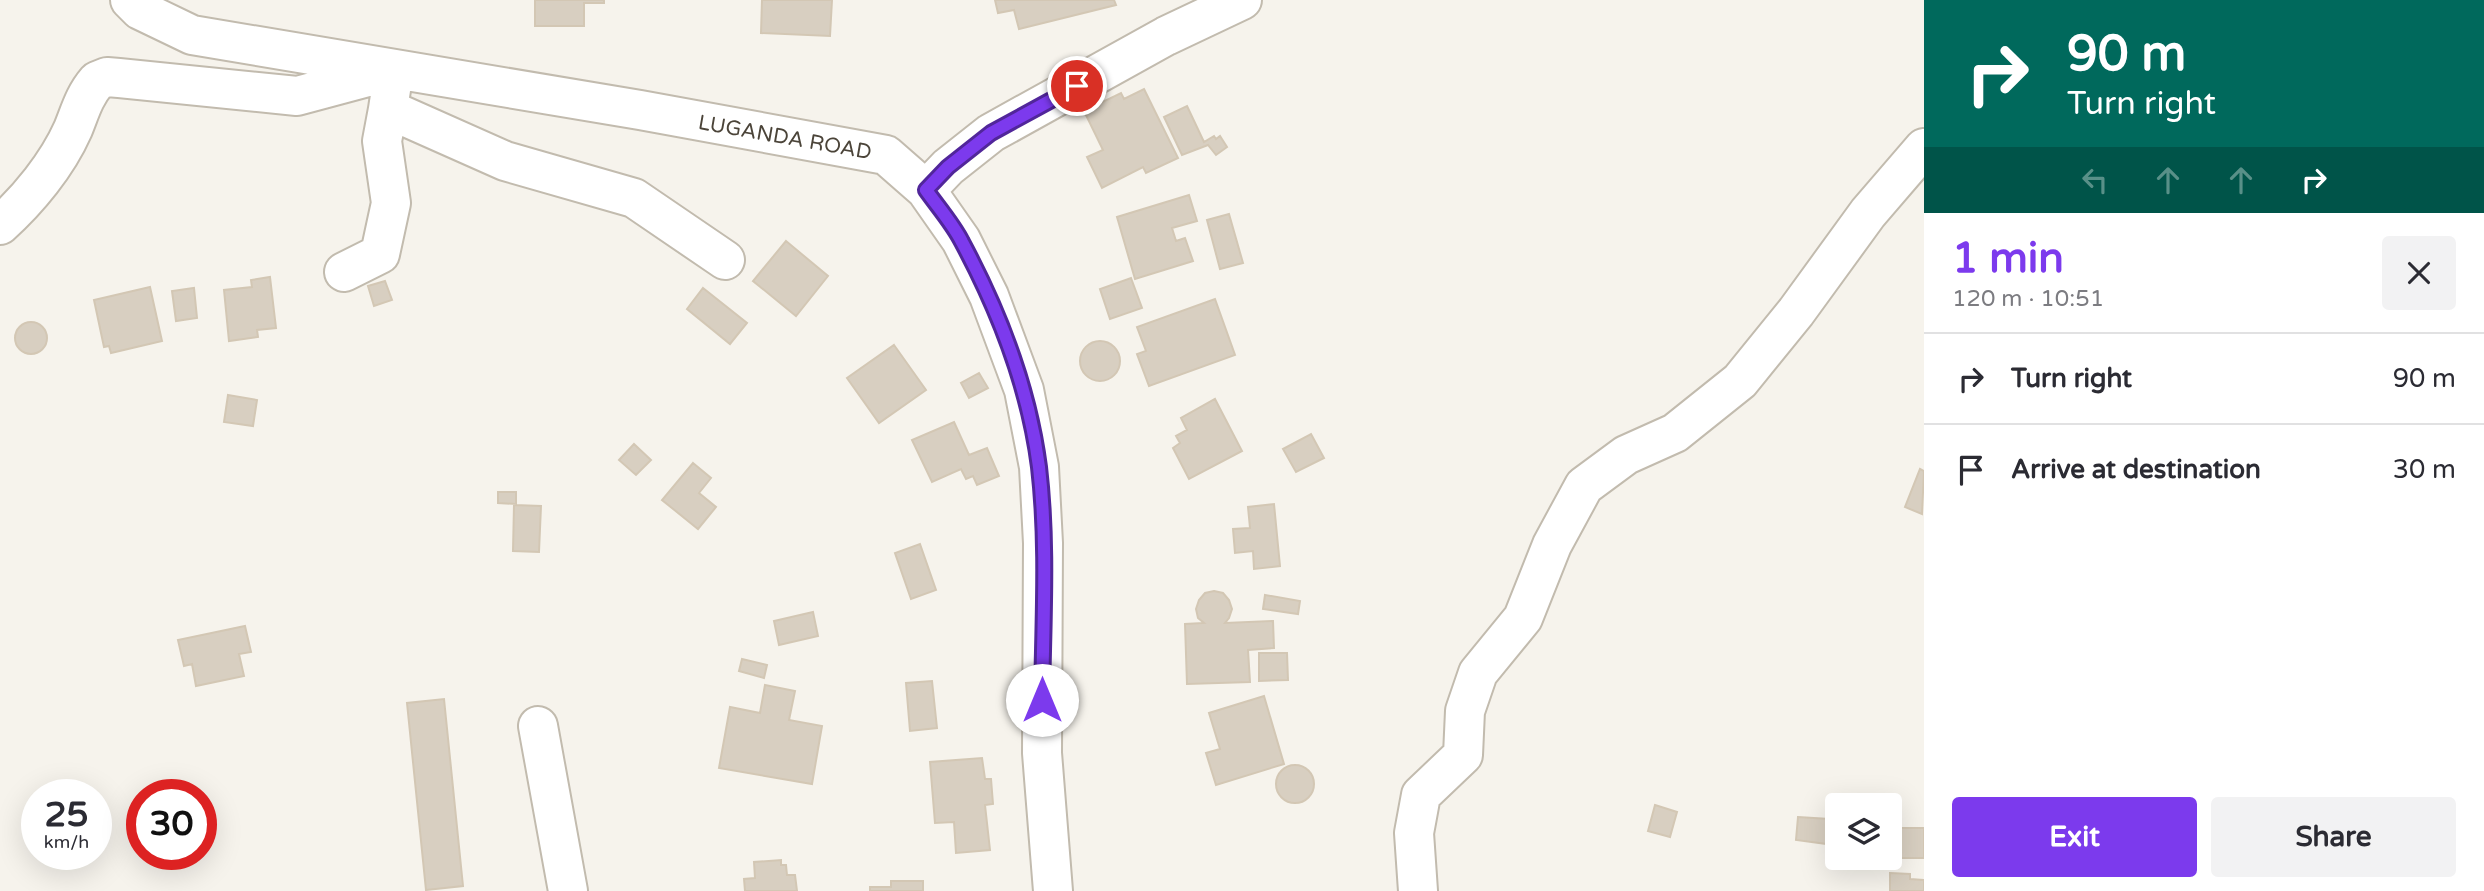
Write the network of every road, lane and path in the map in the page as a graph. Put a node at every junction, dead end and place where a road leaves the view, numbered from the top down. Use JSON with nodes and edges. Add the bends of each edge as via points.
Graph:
{"nodes":[{"id":1,"x":130,"y":0,"type":"edge"},
{"id":2,"x":1242,"y":0,"type":"edge"},
{"id":3,"x":394,"y":70,"type":"junction"},
{"id":4,"x":388,"y":109,"type":"junction"},
{"id":5,"x":1924,"y":148,"type":"edge"},
{"id":6,"x":926,"y":190,"type":"junction"},
{"id":7,"x":0,"y":226,"type":"edge"},
{"id":8,"x":725,"y":260,"type":"dead end"},
{"id":9,"x":344,"y":272,"type":"dead end"},
{"id":10,"x":538,"y":726,"type":"dead end"},
{"id":11,"x":568,"y":891,"type":"edge"},
{"id":12,"x":1053,"y":891,"type":"edge"},
{"id":13,"x":1418,"y":891,"type":"edge"}],
"edges":[{"from":1,"to":3,"type":"street","name":"LUGANDA ROAD","via":[[140,10],[192,35]]},
{"from":2,"to":6,"type":"street","via":[[1166,36],[991,133]]},
{"from":3,"to":4,"type":"street"},
{"from":3,"to":6,"type":"street","name":"LUGANDA ROAD","via":[[886,155]]},
{"from":3,"to":7,"type":"street","via":[[297,96],[107,77],[96,80],[47,171]]},
{"from":4,"to":8,"type":"street","via":[[505,161],[634,198]]},
{"from":4,"to":9,"type":"street","via":[[382,141],[391,203],[380,254]]},
{"from":5,"to":13,"type":"street","via":[[1868,213],[1740,381],[1675,433],[1626,455],[1584,486],[1552,545],[1523,618],[1478,673],[1465,711],[1463,755],[1421,795],[1414,833]]},
{"from":6,"to":12,"type":"street","name":"LUGANDA ROAD","via":[[961,240],[989,296],[1024,390],[1039,467],[1042,753]]},
{"from":10,"to":11,"type":"street"}]}
